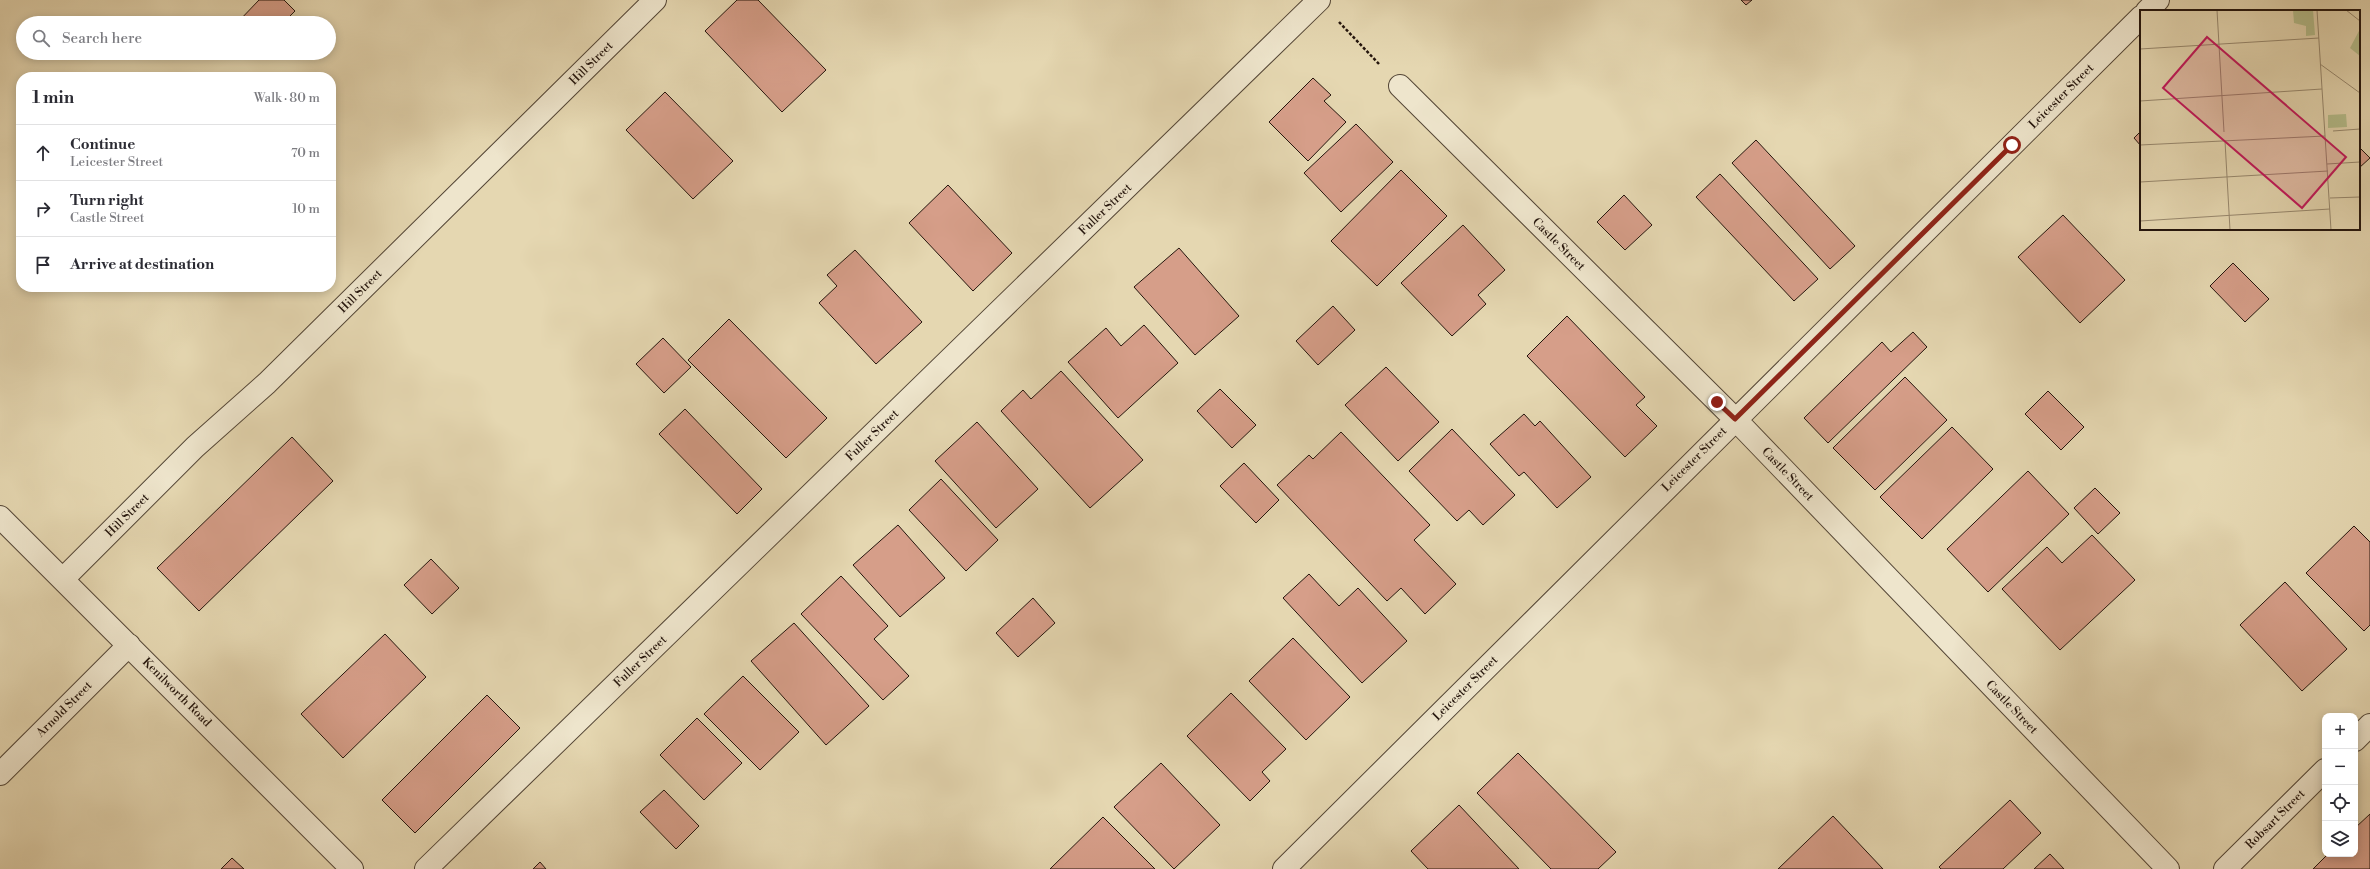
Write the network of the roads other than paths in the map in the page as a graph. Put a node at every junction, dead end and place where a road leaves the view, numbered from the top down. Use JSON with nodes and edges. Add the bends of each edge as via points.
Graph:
{"nodes":[{"id":1,"x":655,"y":0,"type":"edge"},
{"id":2,"x":1318,"y":0,"type":"edge"},
{"id":3,"x":2158,"y":0,"type":"edge"},
{"id":4,"x":2148,"y":10,"type":"edge"},
{"id":5,"x":2140,"y":18,"type":"edge"},
{"id":6,"x":1400,"y":86,"type":"road end"},
{"id":7,"x":1735,"y":419,"type":"junction"},
{"id":8,"x":0,"y":517,"type":"edge"},
{"id":9,"x":63,"y":579,"type":"junction"},
{"id":10,"x":130,"y":645,"type":"junction"},
{"id":11,"x":2370,"y":726,"type":"edge"},
{"id":12,"x":2358,"y":737,"type":"edge"},
{"id":13,"x":2322,"y":773,"type":"edge"},
{"id":14,"x":0,"y":774,"type":"edge"},
{"id":15,"x":352,"y":869,"type":"edge"},
{"id":16,"x":426,"y":869,"type":"edge"},
{"id":17,"x":1284,"y":869,"type":"edge"},
{"id":18,"x":2168,"y":869,"type":"edge"},
{"id":19,"x":2225,"y":869,"type":"edge"}],
"edges":[{"from":1,"to":9,"type":"street","name":"Hill Street","via":[[267,383],[195,447]]},
{"from":2,"to":16,"type":"street","name":"Fuller Street"},
{"from":3,"to":4,"type":"street"},
{"from":5,"to":7,"type":"street","name":"Leicester Street"},
{"from":6,"to":7,"type":"street","name":"Castle Street"},
{"from":7,"to":17,"type":"street","name":"Leicester Street"},
{"from":7,"to":18,"type":"street","name":"Castle Street"},
{"from":8,"to":9,"type":"street","name":"Kenilworth Road"},
{"from":9,"to":10,"type":"street","name":"Kenilworth Road"},
{"from":10,"to":14,"type":"street","name":"Arnold Street"},
{"from":10,"to":15,"type":"street","name":"Kenilworth Road"},
{"from":11,"to":12,"type":"street"},
{"from":13,"to":19,"type":"street","name":"Robsart Street"}]}
